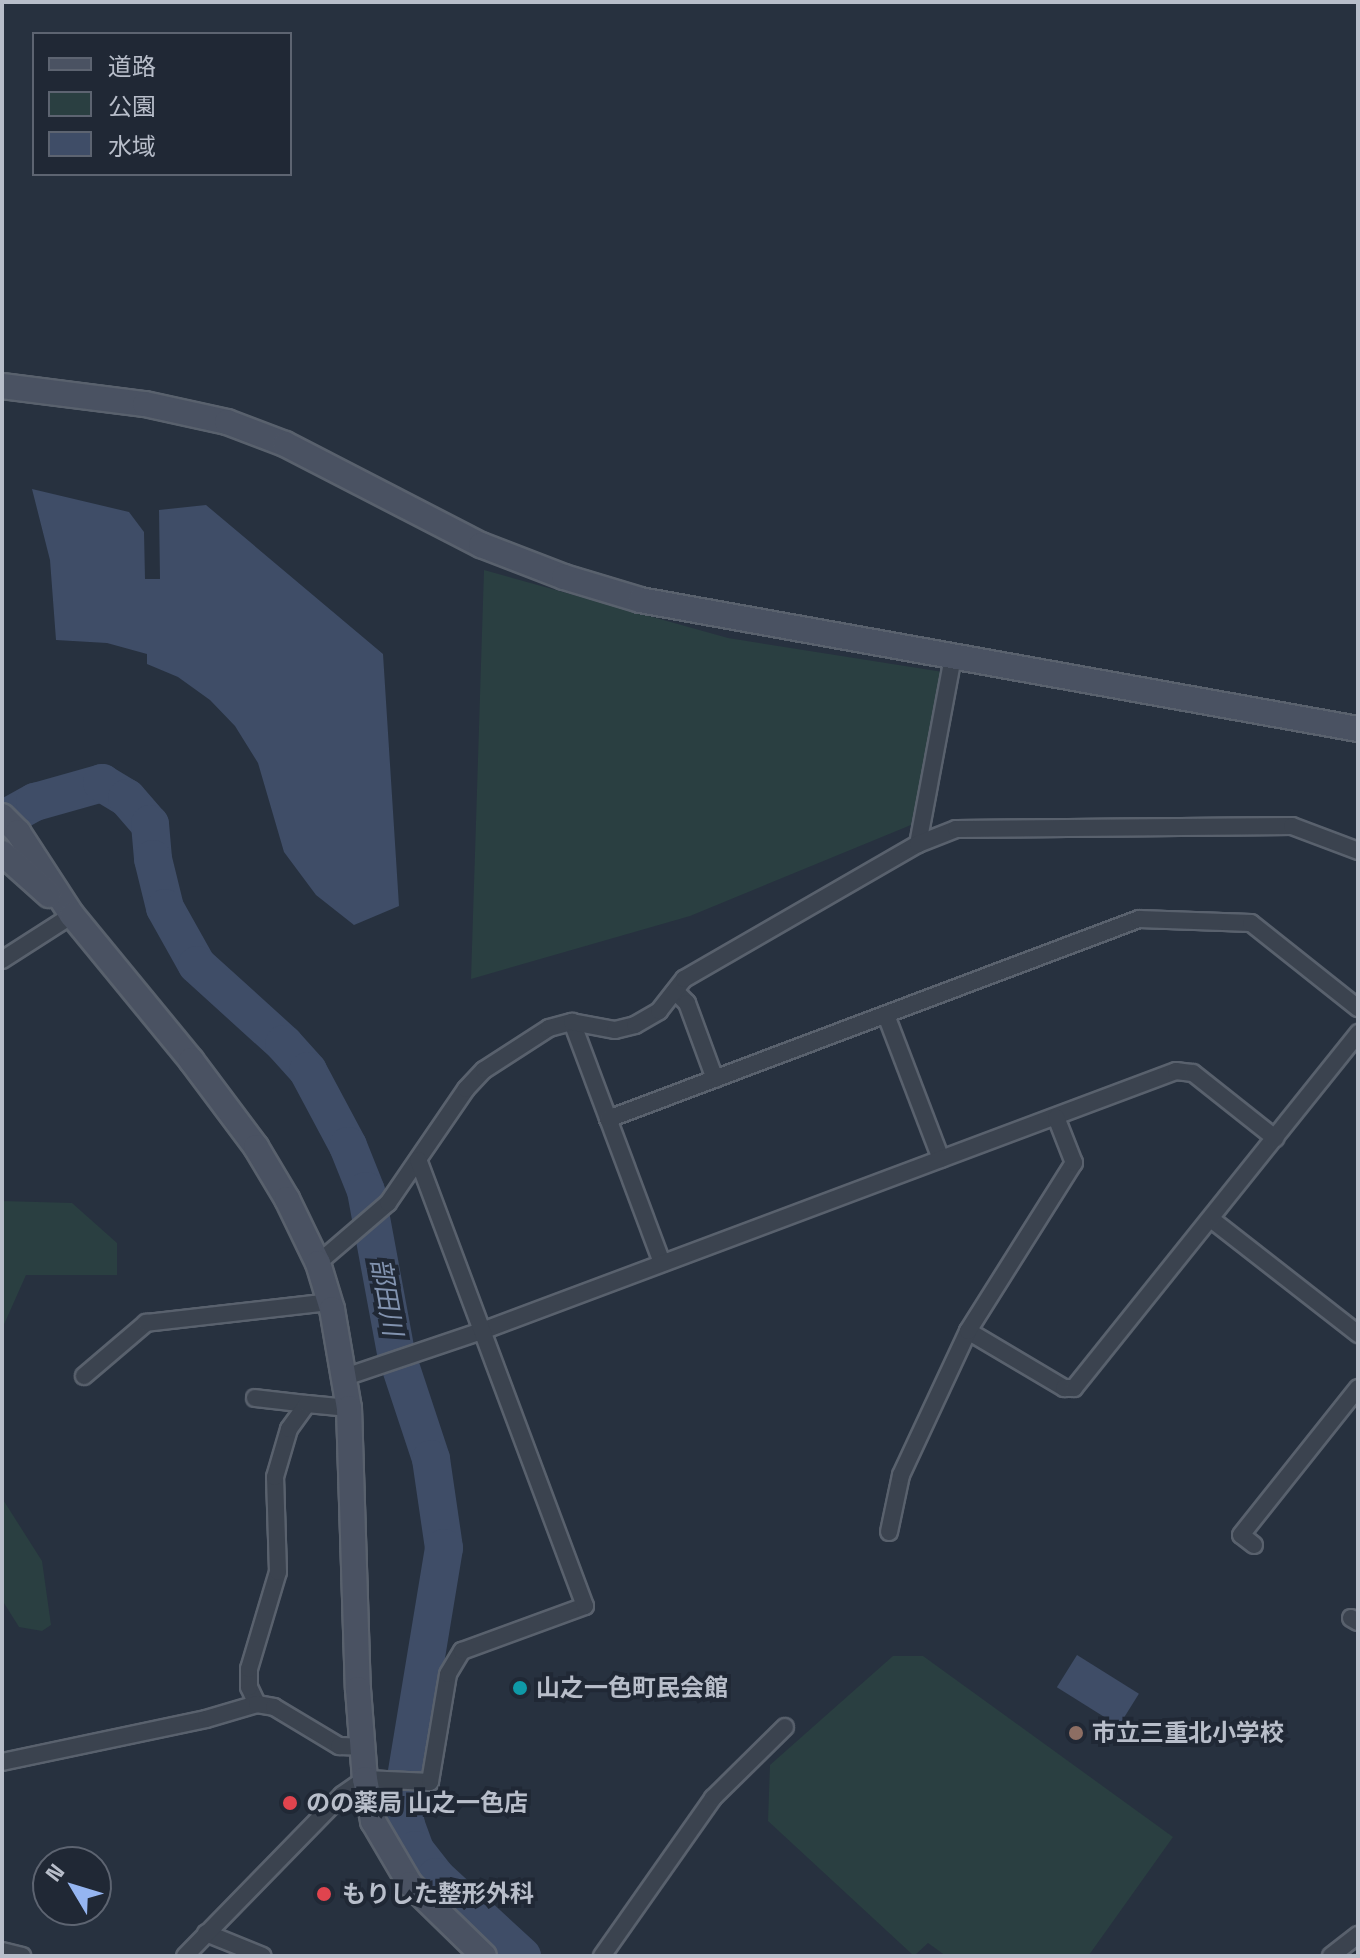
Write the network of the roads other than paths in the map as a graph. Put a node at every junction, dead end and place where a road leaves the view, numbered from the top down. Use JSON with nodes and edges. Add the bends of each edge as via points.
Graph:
{"nodes":[{"id":1,"x":2,"y":386,"type":"edge"},
{"id":2,"x":953,"y":657,"type":"junction"},
{"id":3,"x":1358,"y":729,"type":"edge"},
{"id":4,"x":10,"y":824,"type":"edge"},
{"id":5,"x":918,"y":844,"type":"junction"},
{"id":6,"x":1358,"y":851,"type":"edge"},
{"id":7,"x":2,"y":853,"type":"edge"},
{"id":8,"x":72,"y":915,"type":"junction"},
{"id":9,"x":2,"y":960,"type":"edge"},
{"id":10,"x":675,"y":991,"type":"junction"},
{"id":11,"x":1358,"y":1008,"type":"edge"},
{"id":12,"x":886,"y":1015,"type":"junction"},
{"id":13,"x":572,"y":1022,"type":"junction"},
{"id":14,"x":1358,"y":1033,"type":"edge"},
{"id":15,"x":715,"y":1079,"type":"junction"},
{"id":16,"x":1056,"y":1117,"type":"junction"},
{"id":17,"x":608,"y":1119,"type":"junction"},
{"id":18,"x":1275,"y":1138,"type":"junction"},
{"id":19,"x":941,"y":1159,"type":"junction"},
{"id":20,"x":418,"y":1160,"type":"junction"},
{"id":21,"x":1211,"y":1219,"type":"junction"},
{"id":22,"x":318,"y":1263,"type":"junction"},
{"id":23,"x":662,"y":1263,"type":"junction"},
{"id":24,"x":330,"y":1302,"type":"junction"},
{"id":25,"x":482,"y":1331,"type":"junction"},
{"id":26,"x":968,"y":1331,"type":"junction"},
{"id":27,"x":1358,"y":1334,"type":"edge"},
{"id":28,"x":84,"y":1376,"type":"dead end"},
{"id":29,"x":345,"y":1377,"type":"junction"},
{"id":30,"x":1358,"y":1388,"type":"edge"},
{"id":31,"x":255,"y":1398,"type":"dead end"},
{"id":32,"x":307,"y":1404,"type":"junction"},
{"id":33,"x":349,"y":1408,"type":"junction"},
{"id":34,"x":889,"y":1532,"type":"dead end"},
{"id":35,"x":1254,"y":1545,"type":"dead end"},
{"id":36,"x":257,"y":1704,"type":"junction"},
{"id":37,"x":785,"y":1727,"type":"dead end"},
{"id":38,"x":362,"y":1747,"type":"junction"},
{"id":39,"x":2,"y":1762,"type":"edge"},
{"id":40,"x":365,"y":1779,"type":"junction"},
{"id":41,"x":206,"y":1933,"type":"junction"},
{"id":42,"x":1358,"y":1935,"type":"edge"},
{"id":43,"x":2,"y":1951,"type":"edge"},
{"id":44,"x":22,"y":1956,"type":"edge"},
{"id":45,"x":185,"y":1956,"type":"edge"},
{"id":46,"x":263,"y":1956,"type":"edge"},
{"id":47,"x":484,"y":1956,"type":"edge"},
{"id":48,"x":602,"y":1956,"type":"edge"},
{"id":49,"x":1331,"y":1956,"type":"edge"}],
"edges":[{"from":1,"to":2,"type":"street","via":[[145,404],[227,422],[285,444],[481,545],[640,600]]},
{"from":2,"to":3,"type":"street"},
{"from":2,"to":5,"type":"street"},
{"from":4,"to":8,"type":"street"},
{"from":5,"to":6,"type":"street","via":[[956,829],[1292,826]]},
{"from":5,"to":10,"type":"street","via":[[684,979]]},
{"from":7,"to":8,"type":"street"},
{"from":8,"to":9,"type":"street"},
{"from":8,"to":22,"type":"street","via":[[256,1147]]},
{"from":10,"to":13,"type":"street","via":[[659,1011],[635,1025],[615,1030]]},
{"from":10,"to":15,"type":"street","via":[[687,1003]]},
{"from":11,"to":12,"type":"street","via":[[1251,923],[1139,919]]},
{"from":12,"to":15,"type":"street"},
{"from":12,"to":19,"type":"street"},
{"from":13,"to":17,"type":"street"},
{"from":13,"to":20,"type":"street","via":[[549,1028],[484,1070]]},
{"from":14,"to":18,"type":"street"},
{"from":15,"to":17,"type":"street"},
{"from":16,"to":18,"type":"street","via":[[1176,1071],[1193,1073]]},
{"from":16,"to":19,"type":"street"},
{"from":16,"to":26,"type":"street","via":[[1074,1163]]},
{"from":17,"to":23,"type":"street"},
{"from":18,"to":21,"type":"street"},
{"from":19,"to":23,"type":"street"},
{"from":20,"to":22,"type":"street","via":[[388,1203]]},
{"from":20,"to":25,"type":"street"},
{"from":21,"to":26,"type":"street","via":[[1074,1388],[1064,1388]]},
{"from":21,"to":27,"type":"street"},
{"from":22,"to":24,"type":"street"},
{"from":23,"to":25,"type":"street"},
{"from":24,"to":28,"type":"street","via":[[146,1323]]},
{"from":24,"to":29,"type":"street"},
{"from":25,"to":29,"type":"street"},
{"from":25,"to":40,"type":"street","via":[[585,1606],[462,1651],[448,1674],[430,1782]]},
{"from":26,"to":34,"type":"street","via":[[901,1475]]},
{"from":29,"to":33,"type":"street"},
{"from":30,"to":35,"type":"street","via":[[1241,1535]]},
{"from":31,"to":32,"type":"street"},
{"from":32,"to":33,"type":"street"},
{"from":32,"to":36,"type":"street","via":[[289,1429],[275,1477],[278,1572],[249,1669],[249,1687]]},
{"from":33,"to":38,"type":"street"},
{"from":36,"to":38,"type":"street","via":[[274,1707],[339,1746]]},
{"from":36,"to":39,"type":"street"},
{"from":37,"to":48,"type":"street","via":[[713,1798]]},
{"from":38,"to":40,"type":"street"},
{"from":40,"to":41,"type":"street","via":[[342,1795]]},
{"from":40,"to":47,"type":"street","via":[[373,1821],[398,1869]]},
{"from":41,"to":45,"type":"street"},
{"from":41,"to":46,"type":"street"},
{"from":42,"to":49,"type":"street"},
{"from":43,"to":44,"type":"street"}]}
